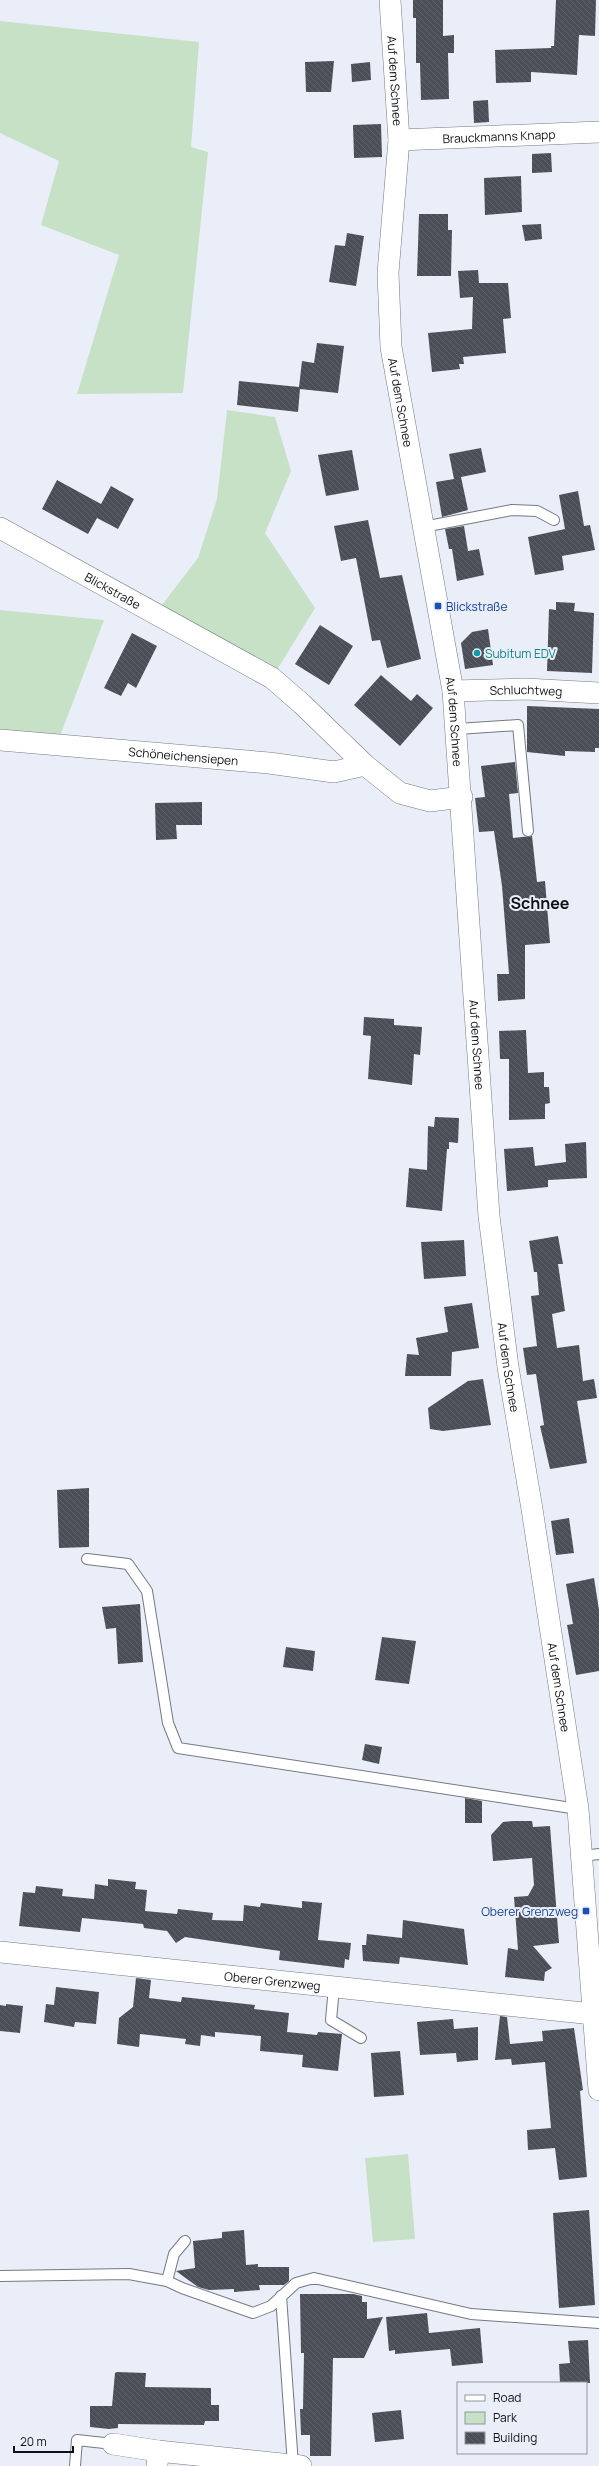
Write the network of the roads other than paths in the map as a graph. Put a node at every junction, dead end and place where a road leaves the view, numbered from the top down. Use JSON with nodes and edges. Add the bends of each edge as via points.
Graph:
{"nodes":[{"id":1,"x":390,"y":0,"type":"edge"},
{"id":2,"x":599,"y":132,"type":"edge"},
{"id":3,"x":399,"y":140,"type":"junction"},
{"id":4,"x":554,"y":520,"type":"dead end"},
{"id":5,"x":423,"y":527,"type":"junction"},
{"id":6,"x":0,"y":528,"type":"edge"},
{"id":7,"x":453,"y":691,"type":"junction"},
{"id":8,"x":599,"y":693,"type":"edge"},
{"id":9,"x":457,"y":729,"type":"junction"},
{"id":10,"x":0,"y":740,"type":"edge"},
{"id":11,"x":365,"y":765,"type":"junction"},
{"id":12,"x":462,"y":797,"type":"junction"},
{"id":13,"x":528,"y":831,"type":"dead end"},
{"id":14,"x":87,"y":1559,"type":"dead end"},
{"id":15,"x":578,"y":1809,"type":"junction"},
{"id":16,"x":591,"y":1855,"type":"edge"},
{"id":17,"x":0,"y":1952,"type":"edge"},
{"id":18,"x":334,"y":1987,"type":"junction"},
{"id":19,"x":593,"y":2014,"type":"junction"},
{"id":20,"x":361,"y":2038,"type":"dead end"},
{"id":21,"x":599,"y":2090,"type":"edge"},
{"id":22,"x":185,"y":2241,"type":"dead end"},
{"id":23,"x":0,"y":2276,"type":"edge"},
{"id":24,"x":167,"y":2281,"type":"junction"},
{"id":25,"x":281,"y":2296,"type":"junction"},
{"id":26,"x":599,"y":2323,"type":"edge"},
{"id":27,"x":113,"y":2444,"type":"joint"},
{"id":28,"x":158,"y":2459,"type":"edge"},
{"id":29,"x":74,"y":2466,"type":"edge"},
{"id":30,"x":297,"y":2466,"type":"edge"}],
"edges":[{"from":1,"to":3,"type":"street","name":"Auf dem Schnee"},
{"from":2,"to":3,"type":"street","name":"Brauckmanns Knapp"},
{"from":3,"to":5,"type":"street","name":"Auf dem Schnee","via":[[388,274],[390,347]]},
{"from":4,"to":5,"type":"lane","via":[[537,511],[512,510]]},
{"from":5,"to":7,"type":"street","name":"Auf dem Schnee"},
{"from":6,"to":11,"type":"street","name":"Blickstraße","via":[[272,678]]},
{"from":7,"to":8,"type":"street","name":"Schluchtweg","via":[[526,689]]},
{"from":7,"to":9,"type":"street","name":"Auf dem Schnee"},
{"from":9,"to":12,"type":"street","name":"Auf dem Schnee"},
{"from":9,"to":13,"type":"lane","via":[[518,725]]},
{"from":10,"to":11,"type":"street","name":"Schöneichensiepen","via":[[269,763],[334,772]]},
{"from":11,"to":12,"type":"street","name":"Blickstraße","via":[[400,793],[413,798],[430,801]]},
{"from":12,"to":15,"type":"street","name":"Auf dem Schnee","via":[[489,1216],[508,1367]]},
{"from":14,"to":15,"type":"lane","via":[[128,1564],[148,1591],[168,1723],[178,1748]]},
{"from":15,"to":16,"type":"street","name":"Auf dem Schnee"},
{"from":16,"to":19,"type":"street","name":"Auf dem Schnee"},
{"from":17,"to":18,"type":"street","name":"Oberer Grenzweg"},
{"from":18,"to":19,"type":"street","name":"Oberer Grenzweg"},
{"from":18,"to":20,"type":"lane","via":[[331,2020]]},
{"from":19,"to":21,"type":"street","name":"Auf dem Schnee"},
{"from":22,"to":24,"type":"lane","via":[[174,2254]]},
{"from":23,"to":24,"type":"lane","via":[[129,2274]]},
{"from":24,"to":25,"type":"lane","via":[[253,2313],[271,2306]]},
{"from":25,"to":26,"type":"lane","via":[[296,2283],[324,2279],[471,2314]]},
{"from":25,"to":30,"type":"lane"},
{"from":27,"to":28,"type":"street"},
{"from":27,"to":29,"type":"lane","via":[[77,2440]]},
{"from":28,"to":30,"type":"street"}]}
